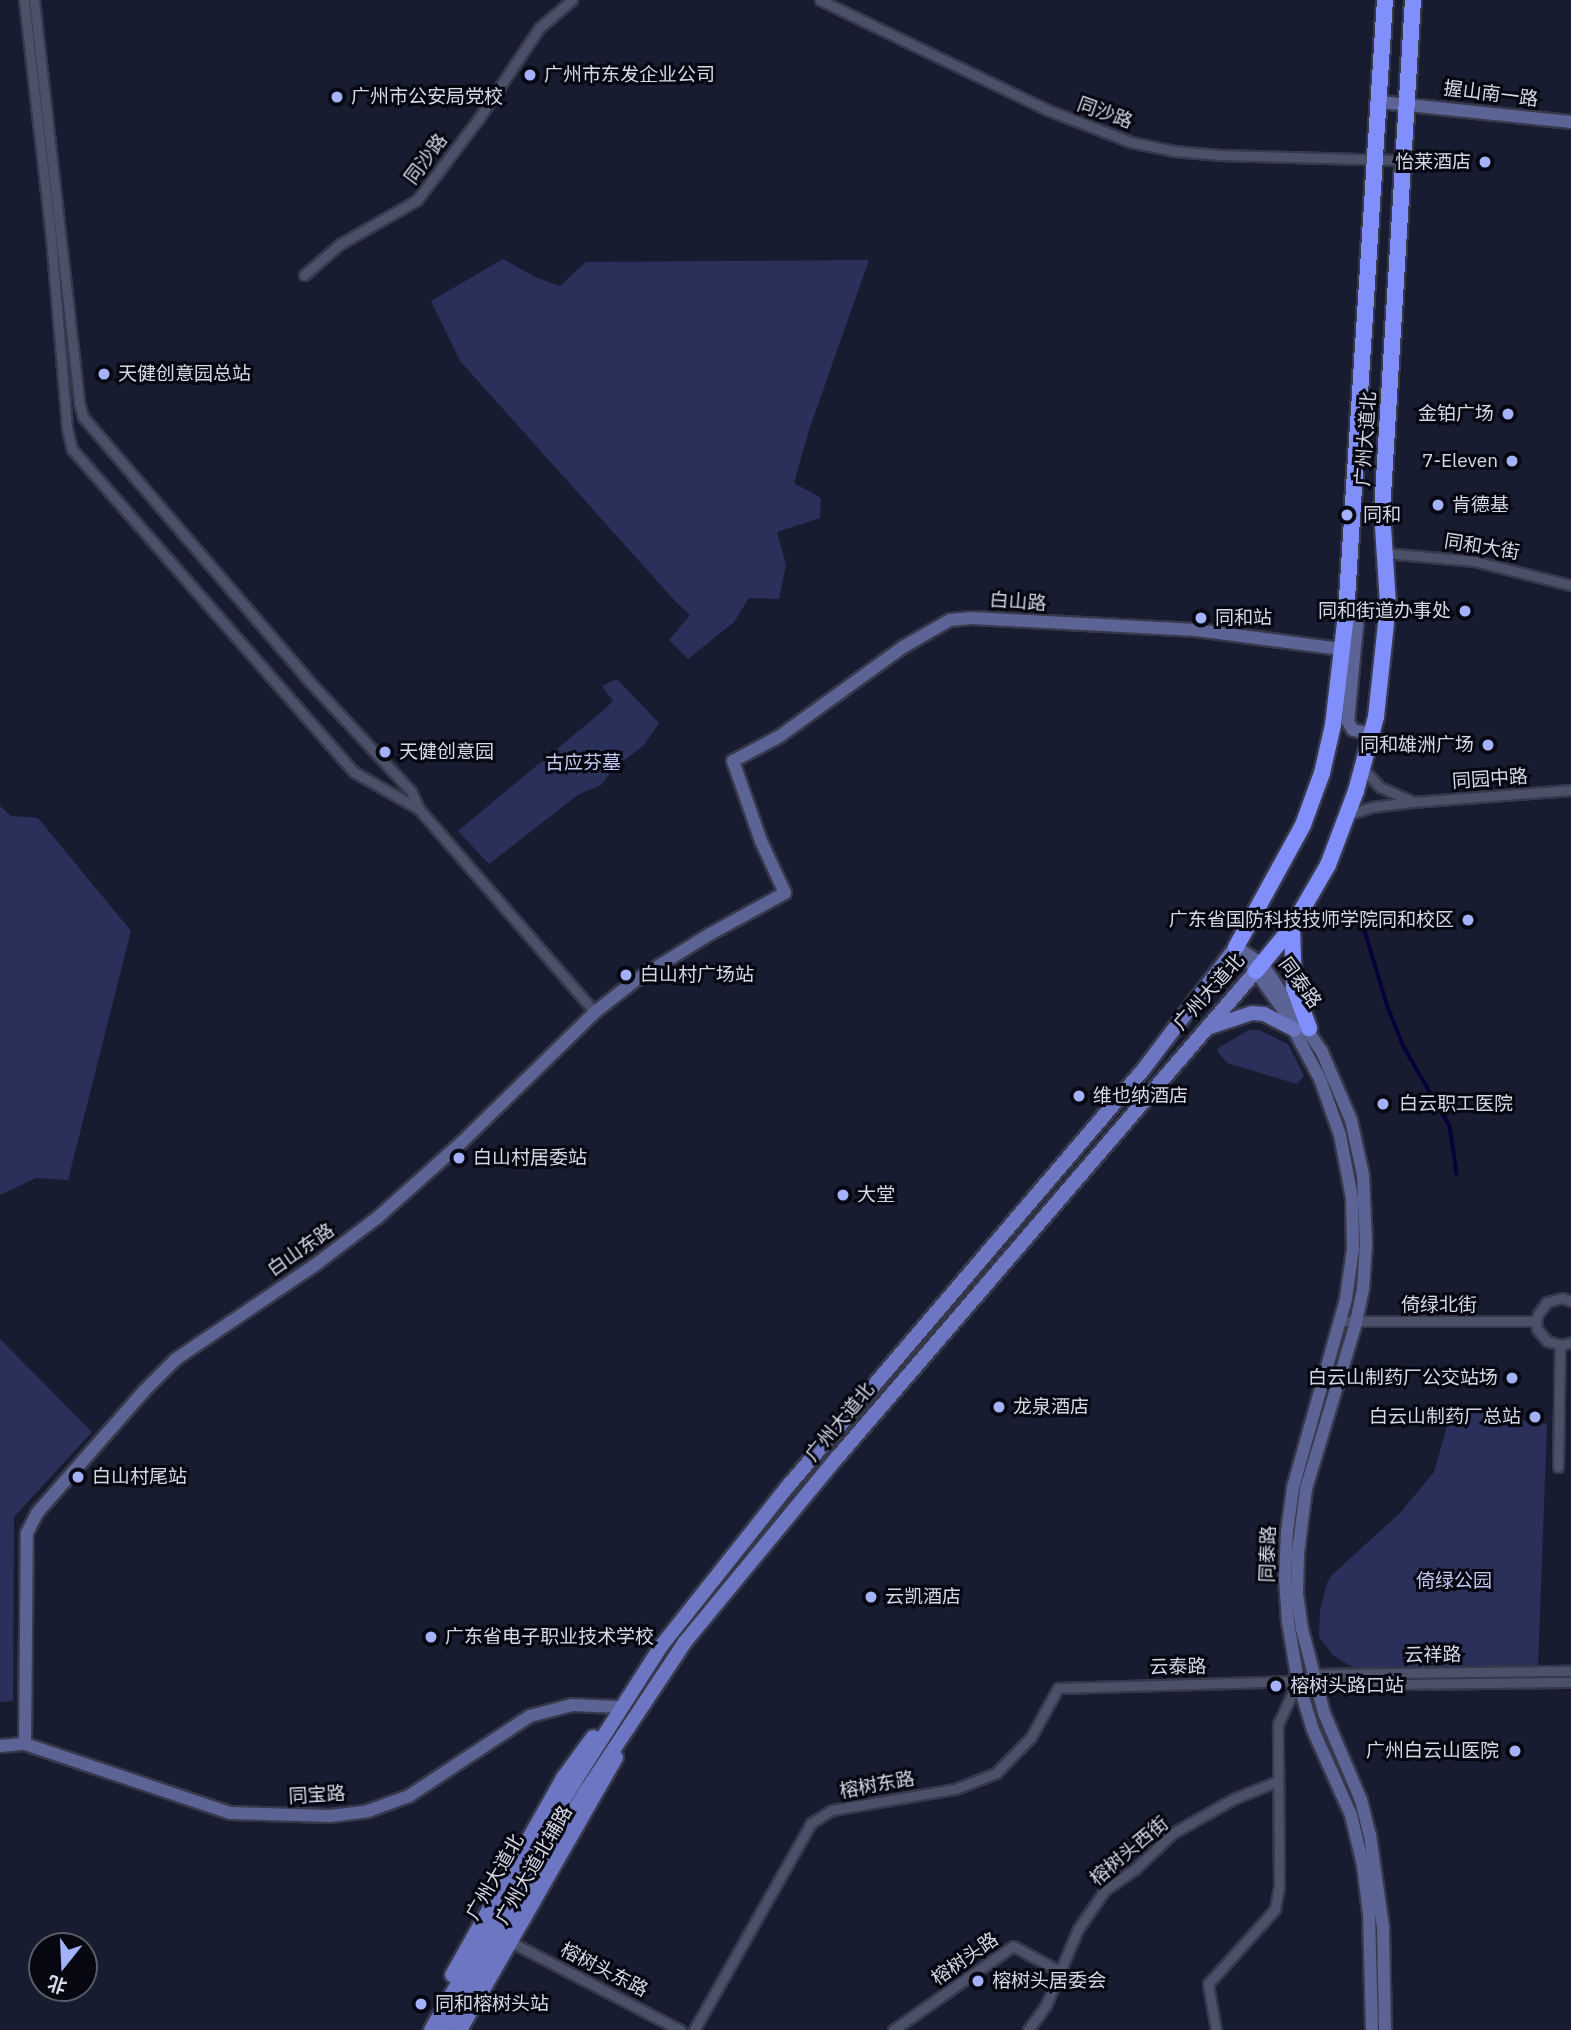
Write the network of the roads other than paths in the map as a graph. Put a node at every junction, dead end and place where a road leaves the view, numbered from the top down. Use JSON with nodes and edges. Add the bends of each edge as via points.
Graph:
{"nodes":[{"id":1,"x":24,"y":0,"type":"edge"},
{"id":2,"x":34,"y":0,"type":"edge"},
{"id":3,"x":572,"y":0,"type":"edge"},
{"id":4,"x":820,"y":0,"type":"edge"},
{"id":5,"x":1385,"y":0,"type":"edge"},
{"id":6,"x":1413,"y":0,"type":"edge"},
{"id":7,"x":1380,"y":103,"type":"junction"},
{"id":8,"x":1407,"y":103,"type":"junction"},
{"id":9,"x":1571,"y":122,"type":"edge"},
{"id":10,"x":1375,"y":159,"type":"junction"},
{"id":11,"x":1404,"y":160,"type":"junction"},
{"id":12,"x":304,"y":275,"type":"dead end"},
{"id":13,"x":1385,"y":553,"type":"junction"},
{"id":14,"x":1571,"y":585,"type":"edge"},
{"id":15,"x":1346,"y":614,"type":"junction"},
{"id":16,"x":1341,"y":649,"type":"junction"},
{"id":17,"x":1372,"y":734,"type":"junction"},
{"id":18,"x":1363,"y":769,"type":"junction"},
{"id":19,"x":1571,"y":790,"type":"edge"},
{"id":20,"x":1412,"y":802,"type":"junction"},
{"id":21,"x":418,"y":809,"type":"junction"},
{"id":22,"x":1348,"y":815,"type":"junction"},
{"id":23,"x":785,"y":893,"type":"joint"},
{"id":24,"x":1292,"y":926,"type":"junction"},
{"id":25,"x":1236,"y":947,"type":"junction"},
{"id":26,"x":1259,"y":967,"type":"junction"},
{"id":27,"x":595,"y":1012,"type":"junction"},
{"id":28,"x":1301,"y":1029,"type":"junction"},
{"id":29,"x":1202,"y":1030,"type":"junction"},
{"id":30,"x":1107,"y":1114,"type":"junction"},
{"id":31,"x":1122,"y":1125,"type":"junction"},
{"id":32,"x":1571,"y":1301,"type":"edge"},
{"id":33,"x":1342,"y":1321,"type":"junction"},
{"id":34,"x":1536,"y":1321,"type":"junction"},
{"id":35,"x":1356,"y":1323,"type":"junction"},
{"id":36,"x":1571,"y":1342,"type":"edge"},
{"id":37,"x":1560,"y":1345,"type":"junction"},
{"id":38,"x":1558,"y":1466,"type":"dead end"},
{"id":39,"x":1571,"y":1671,"type":"edge"},
{"id":40,"x":1315,"y":1680,"type":"junction"},
{"id":41,"x":1298,"y":1681,"type":"junction"},
{"id":42,"x":1571,"y":1682,"type":"edge"},
{"id":43,"x":1058,"y":1688,"type":"joint"},
{"id":44,"x":620,"y":1707,"type":"junction"},
{"id":45,"x":634,"y":1715,"type":"junction"},
{"id":46,"x":25,"y":1744,"type":"junction"},
{"id":47,"x":0,"y":1746,"type":"edge"},
{"id":48,"x":603,"y":1749,"type":"junction"},
{"id":49,"x":1278,"y":1780,"type":"junction"},
{"id":50,"x":511,"y":1942,"type":"junction"},
{"id":51,"x":1059,"y":1972,"type":"junction"},
{"id":52,"x":421,"y":2030,"type":"edge"},
{"id":53,"x":431,"y":2030,"type":"edge"},
{"id":54,"x":444,"y":2030,"type":"edge"},
{"id":55,"x":460,"y":2030,"type":"edge"},
{"id":56,"x":680,"y":2030,"type":"edge"},
{"id":57,"x":694,"y":2030,"type":"edge"},
{"id":58,"x":893,"y":2030,"type":"edge"},
{"id":59,"x":1028,"y":2030,"type":"edge"},
{"id":60,"x":1216,"y":2030,"type":"edge"},
{"id":61,"x":1372,"y":2030,"type":"edge"},
{"id":62,"x":1385,"y":2030,"type":"edge"}],
"edges":[{"from":1,"to":21,"type":"street","via":[[72,449],[354,772]]},
{"from":2,"to":21,"type":"street","via":[[83,417],[309,681],[411,791]]},
{"from":3,"to":12,"type":"street","name":"同沙路","via":[[539,27],[417,200],[340,244]]},
{"from":4,"to":10,"type":"street","name":"同沙路","via":[[1045,109],[1131,142],[1196,154]]},
{"from":5,"to":7,"type":"highway","name":"广州大道北"},
{"from":6,"to":8,"type":"highway","name":"广州大道北"},
{"from":7,"to":8,"type":"street","name":"握山南一路"},
{"from":7,"to":10,"type":"highway","name":"广州大道北"},
{"from":8,"to":9,"type":"street","name":"握山南一路"},
{"from":8,"to":11,"type":"highway","name":"广州大道北"},
{"from":10,"to":11,"type":"street","name":"同沙路"},
{"from":10,"to":15,"type":"highway","name":"广州大道北"},
{"from":11,"to":13,"type":"highway","name":"广州大道北","via":[[1382,512]]},
{"from":13,"to":14,"type":"street","name":"同和大街","via":[[1474,561]]},
{"from":13,"to":17,"type":"highway","name":"广州大道北","via":[[1386,630]]},
{"from":15,"to":16,"type":"highway","name":"广州大道北"},
{"from":15,"to":17,"type":"street","via":[[1357,625],[1348,722],[1353,730]]},
{"from":16,"to":23,"type":"street","name":"白山路","via":[[1196,629],[950,620],[902,647],[780,736],[733,761]]},
{"from":16,"to":25,"type":"highway","name":"广州大道北","via":[[1333,725],[1317,790],[1285,861]]},
{"from":17,"to":18,"type":"highway","name":"广州大道北"},
{"from":18,"to":20,"type":"street","via":[[1380,787]]},
{"from":18,"to":22,"type":"highway","name":"广州大道北"},
{"from":19,"to":20,"type":"street","name":"同园中路"},
{"from":20,"to":22,"type":"street","name":"同园中路"},
{"from":21,"to":27,"type":"street"},
{"from":22,"to":24,"type":"highway","name":"广州大道北","via":[[1321,880]]},
{"from":23,"to":27,"type":"street","name":"白山东路","via":[[669,958]]},
{"from":24,"to":26,"type":"highway","name":"广州大道北"},
{"from":24,"to":28,"type":"highway"},
{"from":25,"to":26,"type":"street","name":"同泰路"},
{"from":25,"to":30,"type":"main road","name":"广州大道北","via":[[1191,1011]]},
{"from":26,"to":28,"type":"street","name":"同泰路"},
{"from":26,"to":29,"type":"main road","name":"广州大道北"},
{"from":27,"to":46,"type":"street","name":"白山东路","via":[[377,1218],[176,1359],[37,1513],[27,1533]]},
{"from":28,"to":29,"type":"main road","via":[[1252,1013]]},
{"from":28,"to":33,"type":"street","name":"同泰路","via":[[1347,1168],[1353,1249]]},
{"from":28,"to":35,"type":"street","name":"同泰路","via":[[1346,1106],[1363,1175],[1366,1265]]},
{"from":29,"to":31,"type":"main road","name":"广州大道北"},
{"from":30,"to":31,"type":"main road"},
{"from":30,"to":44,"type":"main road","name":"广州大道北","via":[[774,1504],[681,1619]]},
{"from":31,"to":45,"type":"main road","name":"广州大道北","via":[[750,1562]]},
{"from":32,"to":34,"type":"street","via":[[1547,1302]]},
{"from":33,"to":35,"type":"street","name":"倚绿北街"},
{"from":33,"to":41,"type":"street","name":"同泰路","via":[[1288,1520],[1286,1601]]},
{"from":34,"to":35,"type":"street","name":"倚绿北街"},
{"from":34,"to":37,"type":"street","via":[[1541,1336]]},
{"from":35,"to":40,"type":"street","name":"同泰路","via":[[1315,1452],[1300,1528],[1297,1594]]},
{"from":36,"to":37,"type":"street"},
{"from":37,"to":38,"type":"street"},
{"from":39,"to":40,"type":"street","name":"云祥路"},
{"from":40,"to":41,"type":"street","name":"云泰路"},
{"from":40,"to":42,"type":"street","name":"云祥路"},
{"from":40,"to":62,"type":"street","name":"同泰路","via":[[1370,1835],[1381,1908]]},
{"from":41,"to":43,"type":"street","name":"云泰路"},
{"from":41,"to":49,"type":"street","via":[[1278,1724]]},
{"from":41,"to":61,"type":"street","name":"同泰路","via":[[1359,1845],[1369,1914]]},
{"from":43,"to":57,"type":"street","name":"榕树东路","via":[[1031,1737],[996,1773],[955,1789],[832,1810],[811,1824]]},
{"from":44,"to":46,"type":"street","name":"同宝路","via":[[572,1705],[530,1716],[402,1799],[368,1811],[330,1816],[230,1813]]},
{"from":44,"to":48,"type":"main road"},
{"from":44,"to":52,"type":"main road","name":"广州大道北辅路","via":[[562,1778]]},
{"from":45,"to":48,"type":"main road"},
{"from":45,"to":50,"type":"main road","name":"广州大道北辅路","via":[[606,1777]]},
{"from":46,"to":47,"type":"street","name":"同宝路"},
{"from":48,"to":53,"type":"main road","name":"广州大道北"},
{"from":48,"to":54,"type":"main road","name":"广州大道北"},
{"from":49,"to":51,"type":"street","name":"榕树头西街","via":[[1233,1799],[1174,1833],[1105,1890],[1077,1929]]},
{"from":49,"to":60,"type":"street","via":[[1279,1888],[1275,1909],[1208,1984]]},
{"from":50,"to":55,"type":"main road","name":"广州大道北辅路"},
{"from":50,"to":56,"type":"street","name":"榕树头东路"},
{"from":51,"to":58,"type":"street","name":"榕树头路","via":[[1013,1946]]},
{"from":51,"to":59,"type":"street","name":"榕树头西街"}]}
